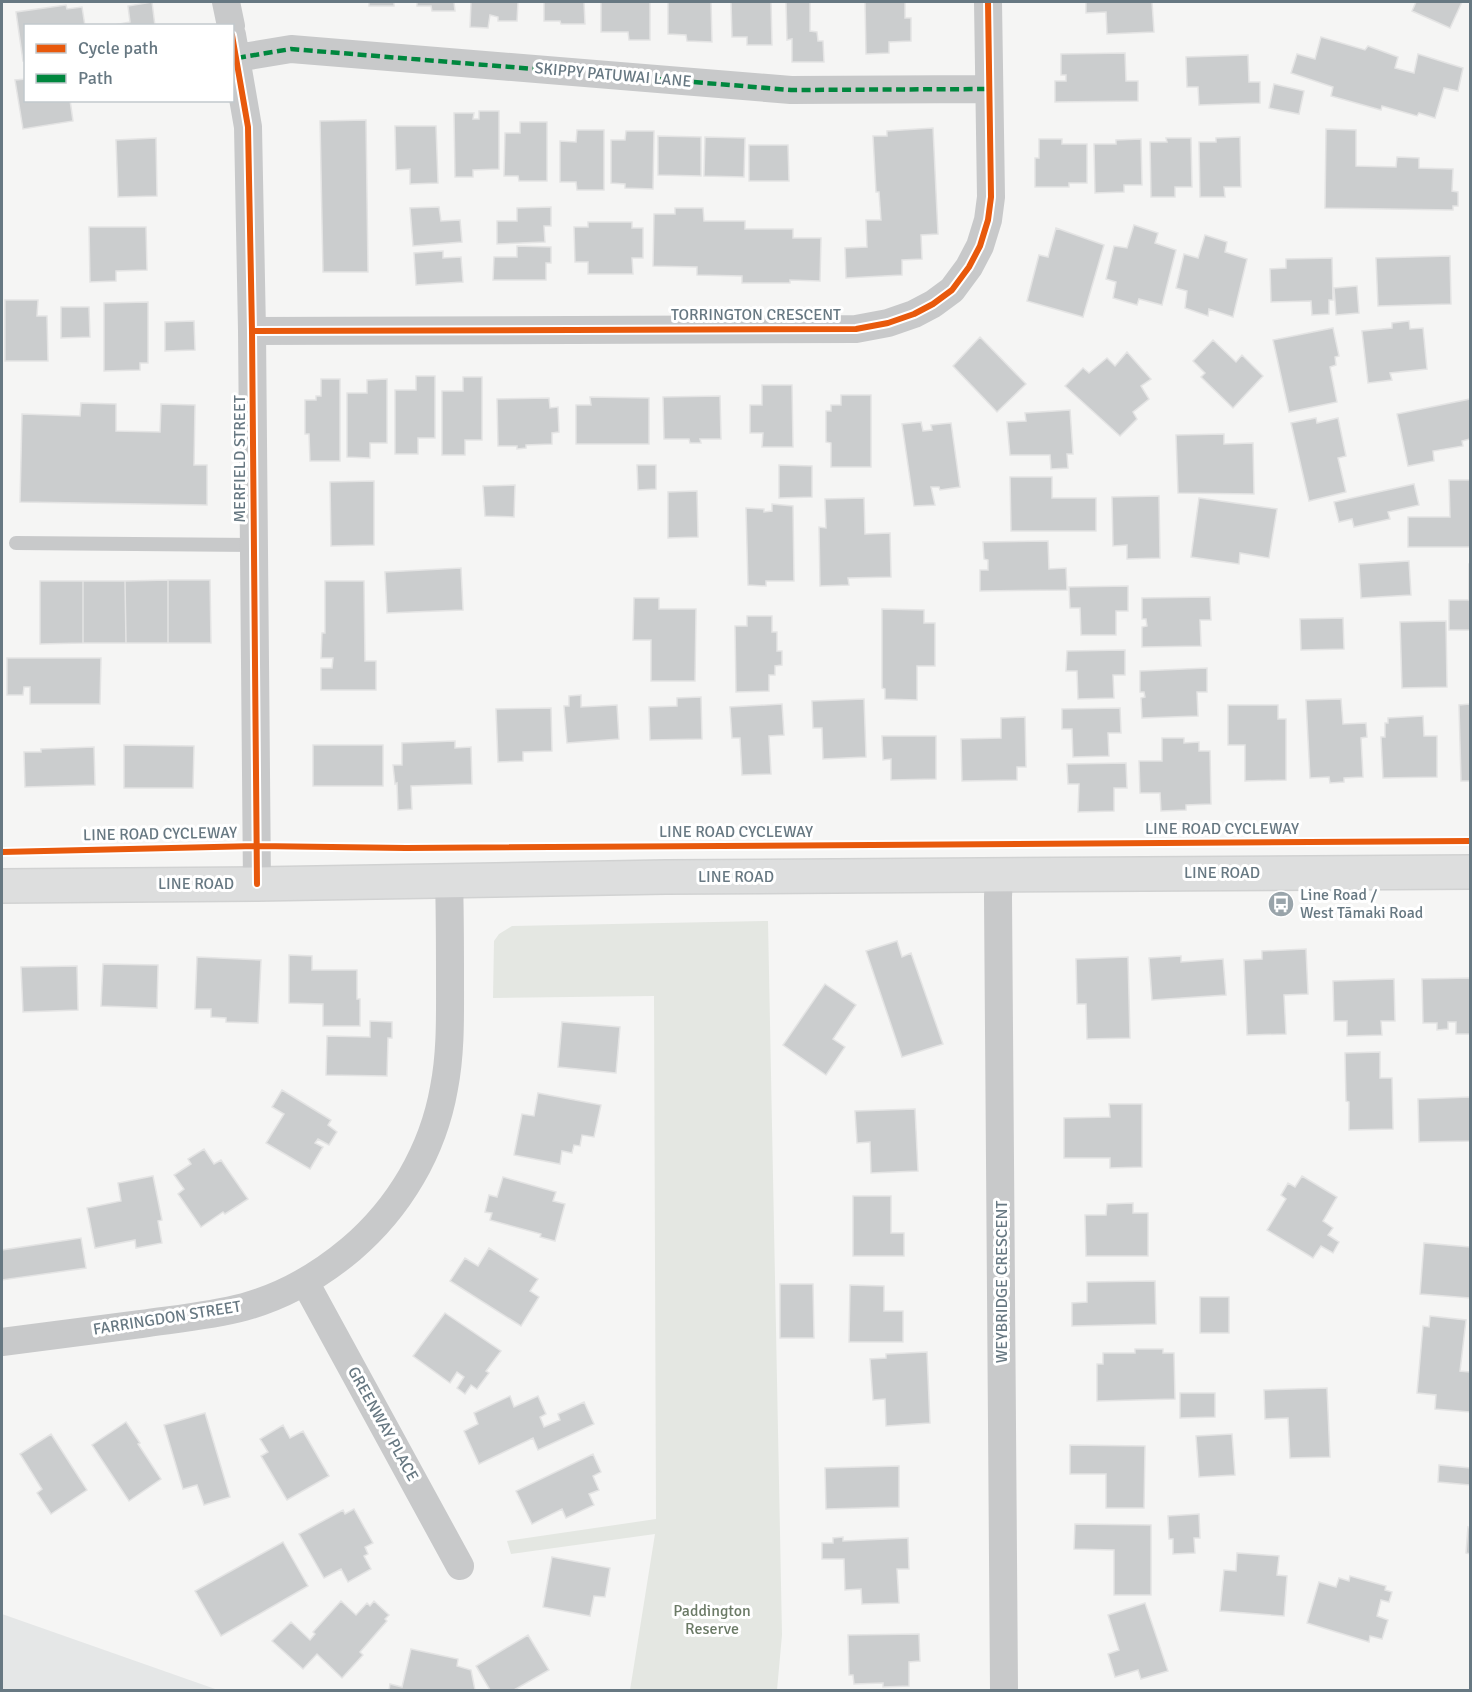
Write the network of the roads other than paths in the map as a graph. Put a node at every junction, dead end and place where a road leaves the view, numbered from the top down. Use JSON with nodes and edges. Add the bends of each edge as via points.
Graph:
{"nodes":[{"id":1,"x":226,"y":2,"type":"edge"},
{"id":2,"x":988,"y":2,"type":"edge"},
{"id":3,"x":231,"y":24,"type":"edge"},
{"id":4,"x":235,"y":46,"type":"edge"},
{"id":5,"x":989,"y":89,"type":"junction"},
{"id":6,"x":252,"y":331,"type":"junction"},
{"id":7,"x":16,"y":543,"type":"dead end"},
{"id":8,"x":254,"y":545,"type":"junction"},
{"id":9,"x":1470,"y":872,"type":"edge"},
{"id":10,"x":999,"y":874,"type":"junction"},
{"id":11,"x":449,"y":880,"type":"junction"},
{"id":12,"x":257,"y":884,"type":"junction"},
{"id":13,"x":2,"y":886,"type":"edge"},
{"id":14,"x":305,"y":1282,"type":"junction"},
{"id":15,"x":2,"y":1342,"type":"edge"},
{"id":16,"x":460,"y":1566,"type":"dead end"},
{"id":17,"x":1004,"y":1690,"type":"edge"}],
"edges":[{"from":1,"to":3,"type":"street"},
{"from":2,"to":5,"type":"street","name":"TORRINGTON CRESCENT"},
{"from":4,"to":5,"type":"street","name":"SKIPPY PATUWAI LANE","via":[[791,90]]},
{"from":4,"to":6,"type":"street","name":"MERFIELD STREET","via":[[248,127]]},
{"from":5,"to":6,"type":"street","name":"TORRINGTON CRESCENT","via":[[991,197],[980,246],[952,290],[914,314],[888,323],[856,329]]},
{"from":6,"to":8,"type":"street","name":"MERFIELD STREET"},
{"from":7,"to":8,"type":"lane"},
{"from":8,"to":12,"type":"street","name":"MERFIELD STREET"},
{"from":9,"to":10,"type":"main road","name":"LINE ROAD"},
{"from":10,"to":11,"type":"main road","name":"LINE ROAD"},
{"from":10,"to":17,"type":"street","name":"WEYBRIDGE CRESCENT"},
{"from":11,"to":12,"type":"main road","name":"LINE ROAD"},
{"from":11,"to":14,"type":"street","name":"FARRINGDON STREET","via":[[448,1062],[430,1141],[386,1216],[333,1264]]},
{"from":12,"to":13,"type":"main road","name":"LINE ROAD"},
{"from":14,"to":15,"type":"street","name":"FARRINGDON STREET","via":[[263,1301],[214,1313]]},
{"from":14,"to":16,"type":"street","name":"GREENWAY PLACE"}]}
